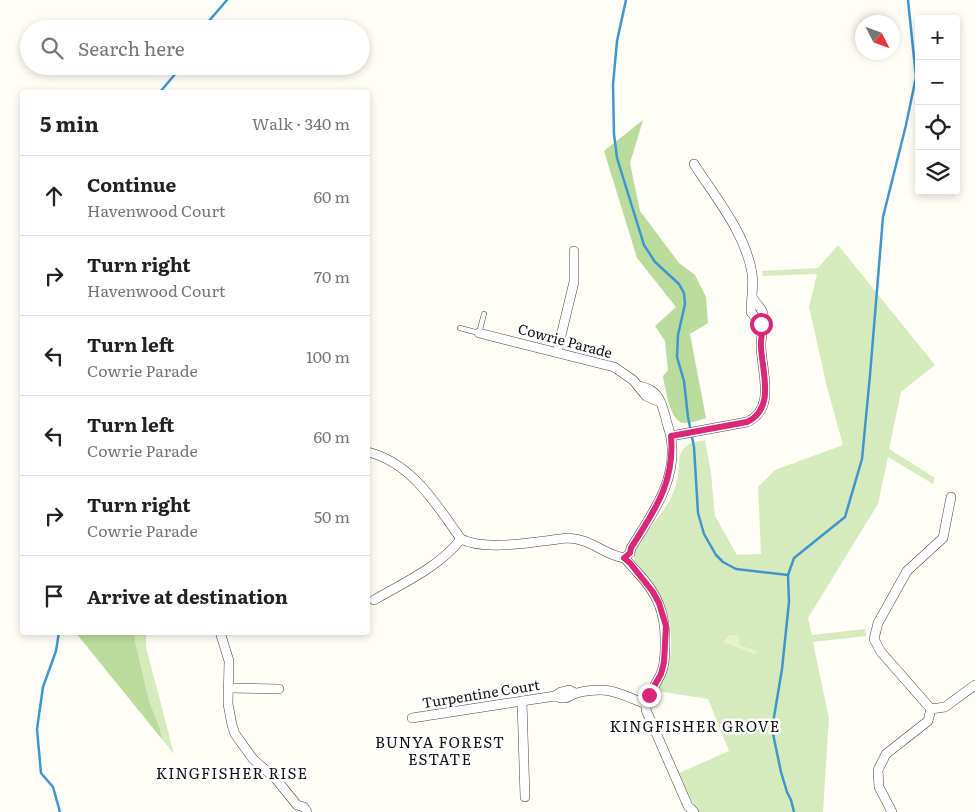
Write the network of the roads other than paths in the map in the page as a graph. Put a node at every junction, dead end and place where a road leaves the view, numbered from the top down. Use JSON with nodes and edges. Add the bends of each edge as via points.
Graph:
{"nodes":[{"id":1,"x":694,"y":164,"type":"dead end"},
{"id":2,"x":574,"y":252,"type":"dead end"},
{"id":3,"x":484,"y":314,"type":"dead end"},
{"id":4,"x":460,"y":328,"type":"dead end"},
{"id":5,"x":479,"y":333,"type":"junction"},
{"id":6,"x":557,"y":352,"type":"junction"},
{"id":7,"x":671,"y":436,"type":"junction"},
{"id":8,"x":370,"y":453,"type":"edge"},
{"id":9,"x":951,"y":497,"type":"dead end"},
{"id":10,"x":461,"y":539,"type":"junction"},
{"id":11,"x":624,"y":558,"type":"junction"},
{"id":12,"x":374,"y":600,"type":"dead end"},
{"id":13,"x":221,"y":635,"type":"edge"},
{"id":14,"x":975,"y":685,"type":"edge"},
{"id":15,"x":229,"y":688,"type":"junction"},
{"id":16,"x":279,"y":689,"type":"dead end"},
{"id":17,"x":522,"y":701,"type":"junction"},
{"id":18,"x":646,"y":704,"type":"junction"},
{"id":19,"x":931,"y":709,"type":"junction"},
{"id":20,"x":412,"y":718,"type":"dead end"},
{"id":21,"x":525,"y":797,"type":"dead end"},
{"id":22,"x":298,"y":808,"type":"edge"},
{"id":23,"x":689,"y":810,"type":"edge"},
{"id":24,"x":307,"y":812,"type":"edge"},
{"id":25,"x":892,"y":812,"type":"edge"}],
"edges":[{"from":1,"to":7,"type":"street","via":[[744,244],[752,274],[753,298],[763,313],[761,348],[765,395],[762,409],[747,422]]},
{"from":2,"to":6,"type":"street","via":[[574,282]]},
{"from":3,"to":5,"type":"lane"},
{"from":4,"to":5,"type":"lane","name":"Cowrie Parade"},
{"from":5,"to":6,"type":"street","name":"Cowrie Parade"},
{"from":6,"to":7,"type":"street","name":"Cowrie Parade","via":[[614,368],[639,386],[654,390],[664,408]]},
{"from":7,"to":11,"type":"street","name":"Cowrie Parade","via":[[671,468],[664,493]]},
{"from":8,"to":10,"type":"street","via":[[392,462],[420,484]]},
{"from":9,"to":19,"type":"street","via":[[943,538],[907,571],[878,623],[874,639],[881,652]]},
{"from":10,"to":11,"type":"street","via":[[494,545],[574,538]]},
{"from":10,"to":12,"type":"street","via":[[439,562]]},
{"from":11,"to":18,"type":"street","via":[[653,592],[666,626],[663,666]]},
{"from":13,"to":15,"type":"street","via":[[229,661]]},
{"from":14,"to":19,"type":"street","via":[[945,707]]},
{"from":15,"to":16,"type":"street"},
{"from":15,"to":22,"type":"street","via":[[229,715],[240,743],[284,788]]},
{"from":17,"to":18,"type":"street","name":"Turpentine Court","via":[[555,696],[569,690],[575,694],[605,690]]},
{"from":17,"to":20,"type":"street","name":"Turpentine Court"},
{"from":17,"to":21,"type":"street"},
{"from":18,"to":23,"type":"street","via":[[647,716]]},
{"from":19,"to":25,"type":"street","via":[[928,721],[886,754],[878,770],[879,787]]},
{"from":22,"to":24,"type":"street","via":[[304,807]]}]}
